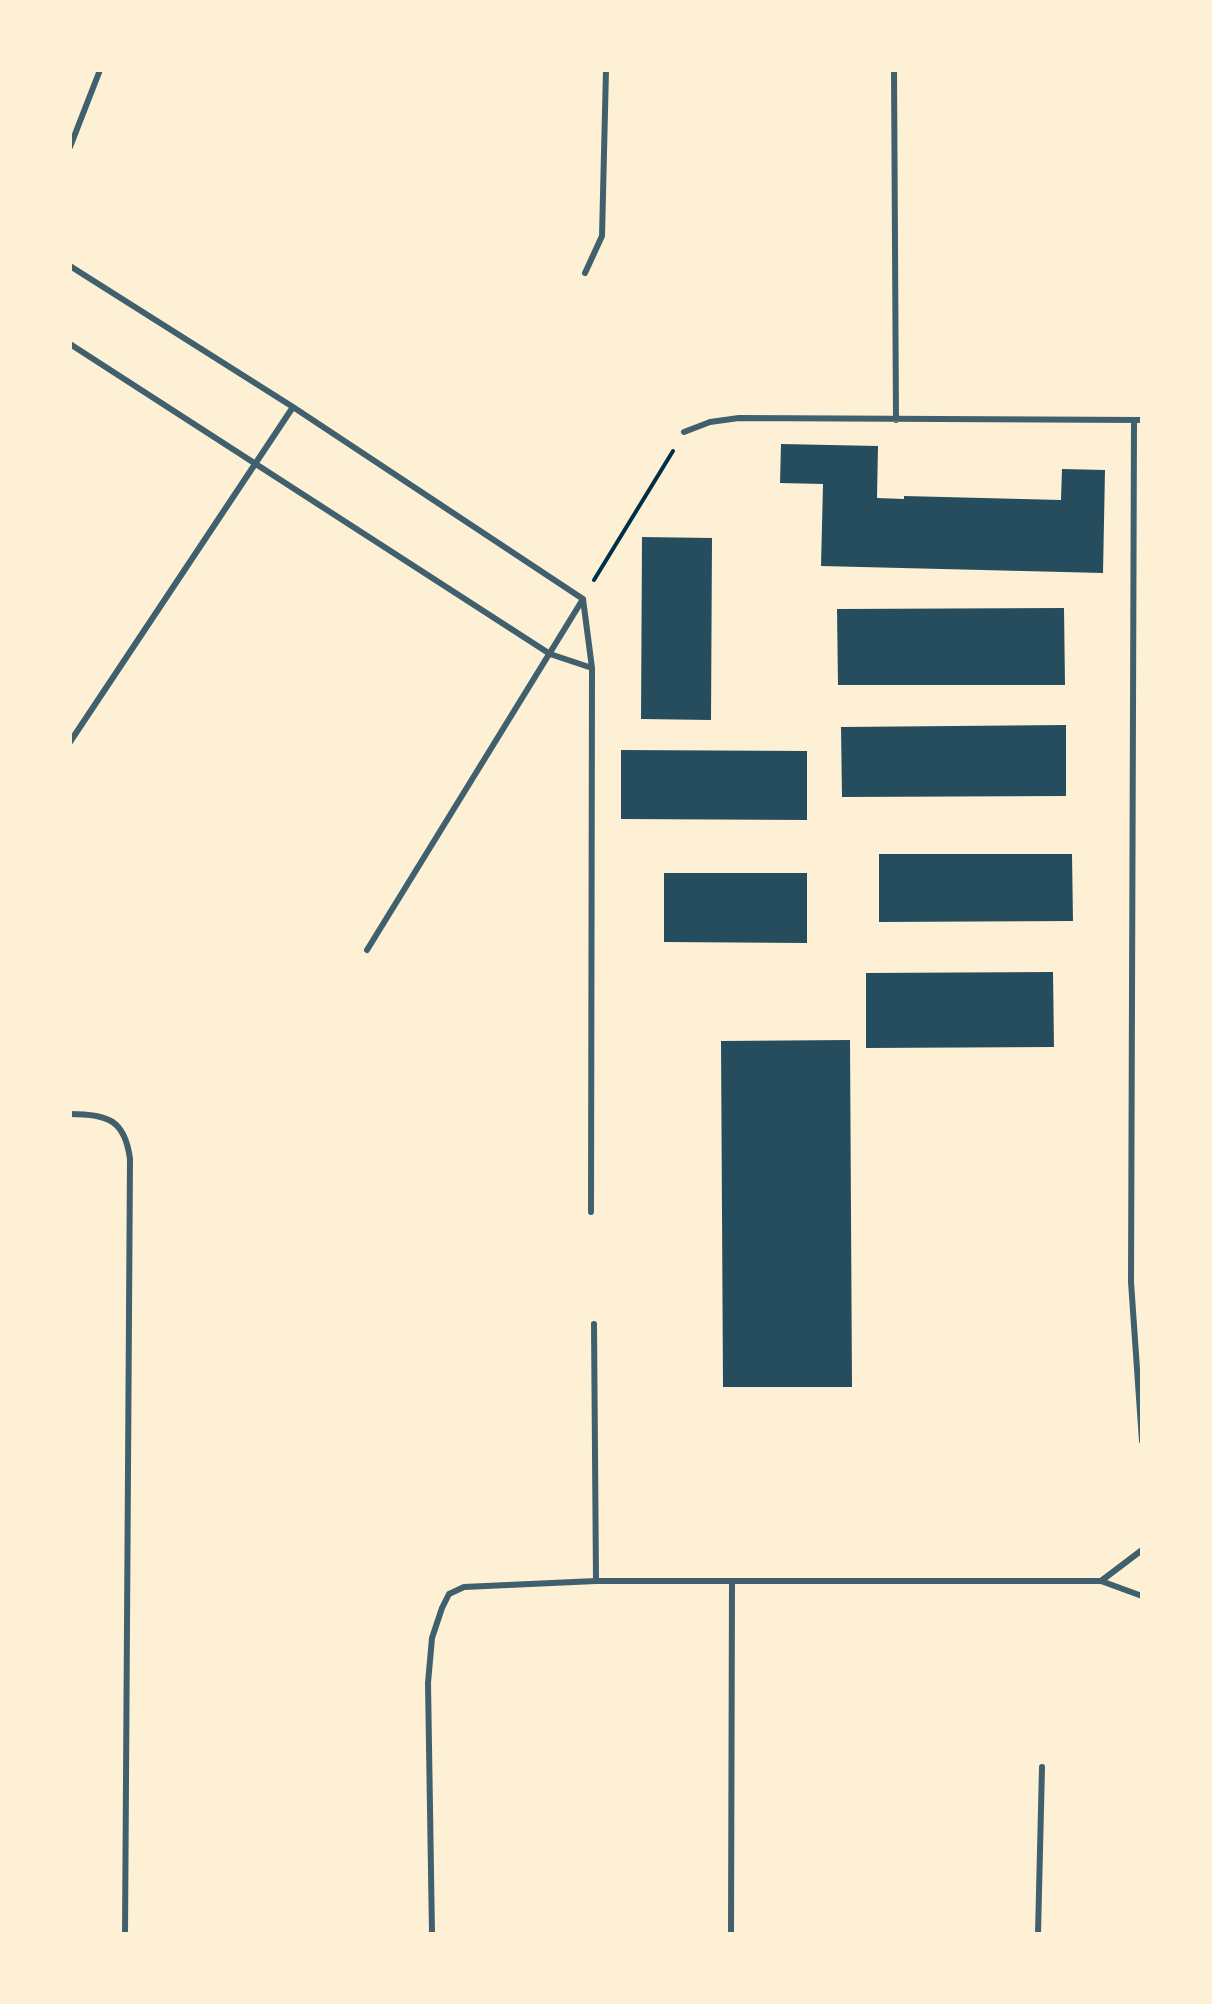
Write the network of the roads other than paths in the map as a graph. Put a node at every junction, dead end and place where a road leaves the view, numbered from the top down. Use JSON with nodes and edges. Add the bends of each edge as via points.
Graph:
{"nodes":[{"id":1,"x":100,"y":70,"type":"edge"},
{"id":2,"x":606,"y":70,"type":"edge"},
{"id":3,"x":894,"y":70,"type":"edge"},
{"id":4,"x":70,"y":147,"type":"edge"},
{"id":5,"x":70,"y":266,"type":"edge"},
{"id":6,"x":585,"y":273,"type":"dead end"},
{"id":7,"x":70,"y":344,"type":"edge"},
{"id":8,"x":293,"y":407,"type":"junction"},
{"id":9,"x":896,"y":420,"type":"junction"},
{"id":10,"x":1134,"y":420,"type":"junction"},
{"id":11,"x":1142,"y":420,"type":"edge"},
{"id":12,"x":684,"y":432,"type":"road end"},
{"id":13,"x":255,"y":462,"type":"junction"},
{"id":14,"x":583,"y":599,"type":"junction"},
{"id":15,"x":550,"y":654,"type":"junction"},
{"id":16,"x":592,"y":668,"type":"junction"},
{"id":17,"x":71,"y":740,"type":"edge"},
{"id":18,"x":368,"y":950,"type":"dead end"},
{"id":19,"x":70,"y":1114,"type":"edge"},
{"id":20,"x":591,"y":1212,"type":"dead end"},
{"id":21,"x":594,"y":1324,"type":"dead end"},
{"id":22,"x":1142,"y":1441,"type":"edge"},
{"id":23,"x":1142,"y":1550,"type":"edge"},
{"id":24,"x":596,"y":1581,"type":"junction"},
{"id":25,"x":732,"y":1581,"type":"junction"},
{"id":26,"x":1101,"y":1581,"type":"junction"},
{"id":27,"x":1142,"y":1596,"type":"edge"},
{"id":28,"x":1042,"y":1767,"type":"dead end"},
{"id":29,"x":125,"y":1934,"type":"edge"},
{"id":30,"x":432,"y":1934,"type":"edge"},
{"id":31,"x":731,"y":1934,"type":"edge"},
{"id":32,"x":1038,"y":1934,"type":"edge"}],
"edges":[{"from":1,"to":4,"type":"street"},
{"from":2,"to":6,"type":"street","via":[[602,236]]},
{"from":3,"to":9,"type":"street"},
{"from":5,"to":8,"type":"street"},
{"from":7,"to":13,"type":"street"},
{"from":8,"to":13,"type":"street"},
{"from":8,"to":14,"type":"street"},
{"from":9,"to":10,"type":"street"},
{"from":9,"to":12,"type":"street","via":[[739,418],[710,422]]},
{"from":10,"to":11,"type":"street"},
{"from":10,"to":22,"type":"street","via":[[1131,1282]]},
{"from":13,"to":15,"type":"street"},
{"from":13,"to":17,"type":"street"},
{"from":14,"to":15,"type":"street"},
{"from":14,"to":16,"type":"street"},
{"from":15,"to":16,"type":"street"},
{"from":15,"to":18,"type":"street"},
{"from":16,"to":20,"type":"street"},
{"from":19,"to":29,"type":"street","via":[[102,1116],[122,1130],[130,1159]]},
{"from":21,"to":24,"type":"street"},
{"from":23,"to":26,"type":"street"},
{"from":24,"to":25,"type":"street"},
{"from":24,"to":30,"type":"street","via":[[464,1587],[450,1594],[442,1608],[432,1638],[428,1683]]},
{"from":25,"to":26,"type":"street"},
{"from":25,"to":31,"type":"street"},
{"from":26,"to":27,"type":"street"},
{"from":28,"to":32,"type":"street"}]}
